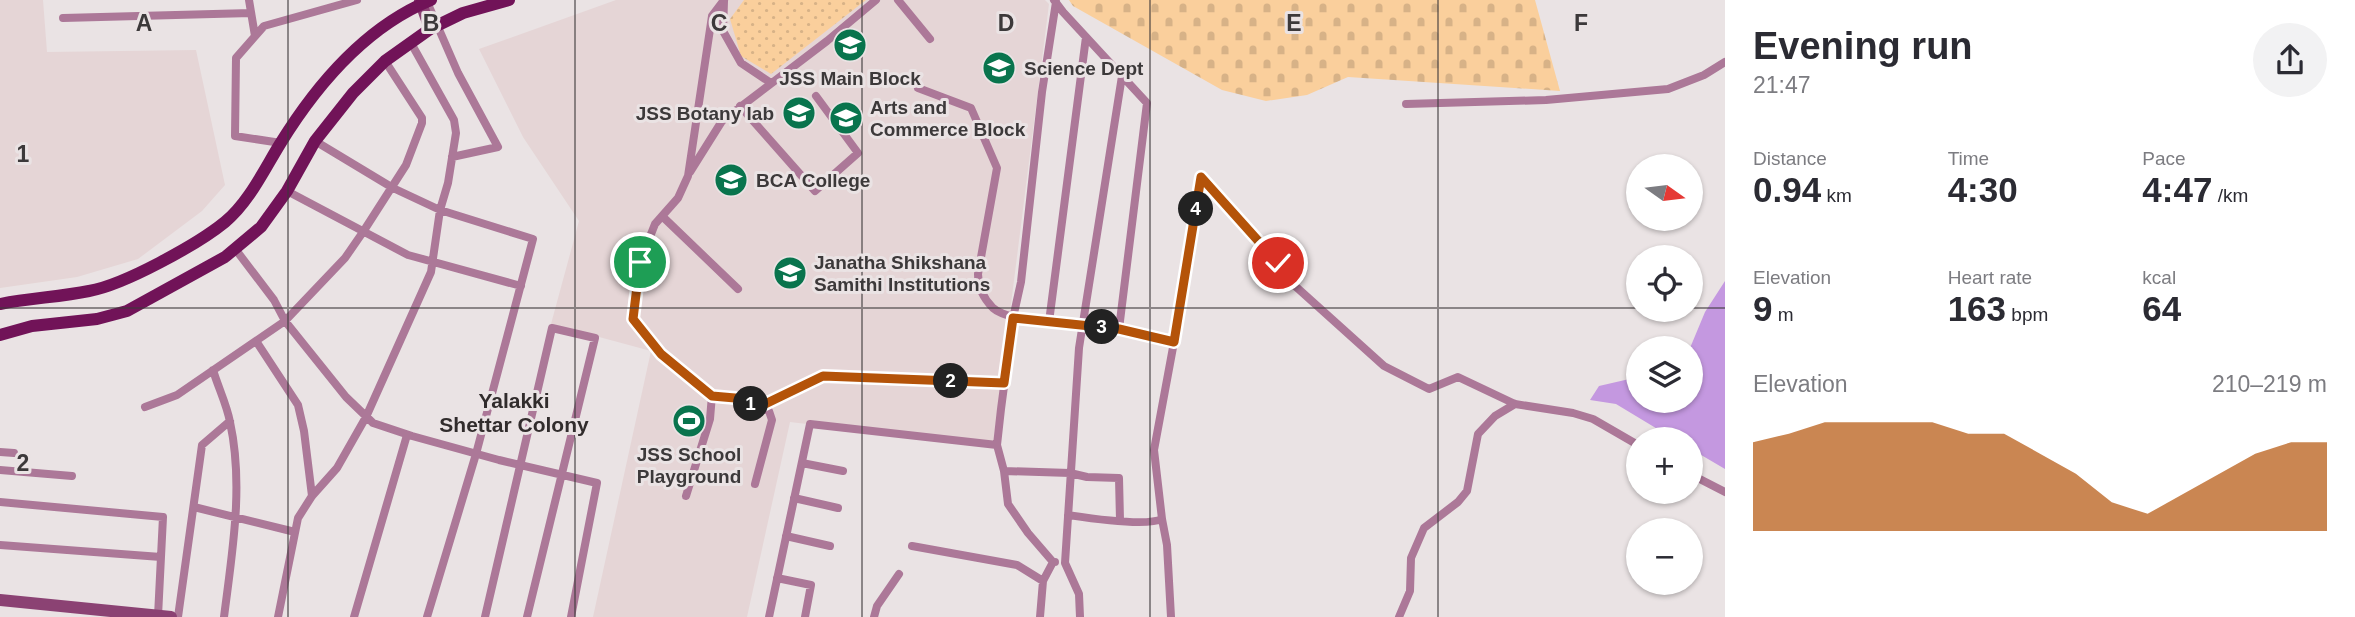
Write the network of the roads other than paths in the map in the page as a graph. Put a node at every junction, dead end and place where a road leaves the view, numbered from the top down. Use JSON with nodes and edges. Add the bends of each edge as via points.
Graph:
{"nodes":[{"id":1,"x":249,"y":0,"type":"edge"},
{"id":2,"x":357,"y":0,"type":"edge"},
{"id":3,"x":509,"y":0,"type":"edge"},
{"id":4,"x":724,"y":0,"type":"edge"},
{"id":5,"x":876,"y":0,"type":"edge"},
{"id":6,"x":898,"y":0,"type":"edge"},
{"id":7,"x":425,"y":1,"type":"edge"},
{"id":8,"x":1055,"y":1,"type":"edge"},
{"id":9,"x":251,"y":13,"type":"junction"},
{"id":10,"x":63,"y":18,"type":"dead end"},
{"id":11,"x":433,"y":28,"type":"junction"},
{"id":12,"x":255,"y":36,"type":"junction"},
{"id":13,"x":1086,"y":37,"type":"junction"},
{"id":14,"x":930,"y":39,"type":"dead end"},
{"id":15,"x":411,"y":43,"type":"junction"},
{"id":16,"x":385,"y":61,"type":"junction"},
{"id":17,"x":1725,"y":62,"type":"edge"},
{"id":18,"x":1122,"y":76,"type":"junction"},
{"id":19,"x":771,"y":83,"type":"junction"},
{"id":20,"x":918,"y":88,"type":"dead end"},
{"id":21,"x":816,"y":96,"type":"dead end"},
{"id":22,"x":1406,"y":104,"type":"dead end"},
{"id":23,"x":740,"y":106,"type":"junction"},
{"id":24,"x":315,"y":141,"type":"junction"},
{"id":25,"x":281,"y":143,"type":"junction"},
{"id":26,"x":452,"y":157,"type":"junction"},
{"id":27,"x":688,"y":176,"type":"junction"},
{"id":28,"x":393,"y":188,"type":"junction"},
{"id":29,"x":287,"y":191,"type":"junction"},
{"id":30,"x":440,"y":210,"type":"junction"},
{"id":31,"x":662,"y":216,"type":"junction"},
{"id":32,"x":363,"y":232,"type":"junction"},
{"id":33,"x":236,"y":250,"type":"junction"},
{"id":34,"x":432,"y":261,"type":"junction"},
{"id":35,"x":521,"y":286,"type":"junction"},
{"id":36,"x":738,"y":289,"type":"dead end"},
{"id":37,"x":0,"y":304,"type":"edge"},
{"id":38,"x":1013,"y":318,"type":"junction"},
{"id":39,"x":285,"y":321,"type":"junction"},
{"id":40,"x":1049,"y":322,"type":"junction"},
{"id":41,"x":1083,"y":326,"type":"junction"},
{"id":42,"x":1119,"y":329,"type":"junction"},
{"id":43,"x":0,"y":335,"type":"edge"},
{"id":44,"x":256,"y":341,"type":"junction"},
{"id":45,"x":1174,"y":342,"type":"junction"},
{"id":46,"x":213,"y":370,"type":"junction"},
{"id":47,"x":1004,"y":383,"type":"junction"},
{"id":48,"x":712,"y":396,"type":"junction"},
{"id":49,"x":1515,"y":404,"type":"junction"},
{"id":50,"x":145,"y":407,"type":"dead end"},
{"id":51,"x":759,"y":407,"type":"junction"},
{"id":52,"x":366,"y":417,"type":"junction"},
{"id":53,"x":230,"y":421,"type":"junction"},
{"id":54,"x":407,"y":435,"type":"junction"},
{"id":55,"x":1626,"y":438,"type":"edge"},
{"id":56,"x":997,"y":445,"type":"junction"},
{"id":57,"x":0,"y":452,"type":"edge"},
{"id":58,"x":14,"y":453,"type":"dead end"},
{"id":59,"x":476,"y":454,"type":"junction"},
{"id":60,"x":802,"y":463,"type":"junction"},
{"id":61,"x":521,"y":466,"type":"junction"},
{"id":62,"x":0,"y":470,"type":"edge"},
{"id":63,"x":844,"y":471,"type":"dead end"},
{"id":64,"x":1004,"y":471,"type":"junction"},
{"id":65,"x":1070,"y":473,"type":"junction"},
{"id":66,"x":564,"y":474,"type":"junction"},
{"id":67,"x":72,"y":476,"type":"dead end"},
{"id":68,"x":1703,"y":481,"type":"edge"},
{"id":69,"x":755,"y":484,"type":"dead end"},
{"id":70,"x":1725,"y":492,"type":"edge"},
{"id":71,"x":312,"y":496,"type":"junction"},
{"id":72,"x":685,"y":496,"type":"dead end"},
{"id":73,"x":794,"y":498,"type":"junction"},
{"id":74,"x":0,"y":502,"type":"edge"},
{"id":75,"x":194,"y":507,"type":"junction"},
{"id":76,"x":838,"y":508,"type":"dead end"},
{"id":77,"x":1068,"y":515,"type":"junction"},
{"id":78,"x":236,"y":517,"type":"junction"},
{"id":79,"x":1162,"y":519,"type":"junction"},
{"id":80,"x":1120,"y":520,"type":"junction"},
{"id":81,"x":295,"y":532,"type":"junction"},
{"id":82,"x":786,"y":536,"type":"junction"},
{"id":83,"x":0,"y":545,"type":"edge"},
{"id":84,"x":830,"y":546,"type":"dead end"},
{"id":85,"x":912,"y":547,"type":"dead end"},
{"id":86,"x":161,"y":557,"type":"junction"},
{"id":87,"x":1053,"y":562,"type":"junction"},
{"id":88,"x":1065,"y":563,"type":"junction"},
{"id":89,"x":899,"y":574,"type":"dead end"},
{"id":90,"x":777,"y":578,"type":"junction"},
{"id":91,"x":1043,"y":581,"type":"junction"},
{"id":92,"x":0,"y":600,"type":"edge"},
{"id":93,"x":158,"y":616,"type":"edge"},
{"id":94,"x":171,"y":617,"type":"edge"},
{"id":95,"x":178,"y":617,"type":"edge"},
{"id":96,"x":224,"y":617,"type":"edge"},
{"id":97,"x":278,"y":617,"type":"edge"},
{"id":98,"x":354,"y":617,"type":"edge"},
{"id":99,"x":426,"y":617,"type":"edge"},
{"id":100,"x":485,"y":617,"type":"edge"},
{"id":101,"x":527,"y":617,"type":"edge"},
{"id":102,"x":571,"y":617,"type":"edge"},
{"id":103,"x":769,"y":617,"type":"edge"},
{"id":104,"x":804,"y":617,"type":"edge"},
{"id":105,"x":874,"y":617,"type":"edge"},
{"id":106,"x":1040,"y":617,"type":"edge"},
{"id":107,"x":1080,"y":617,"type":"edge"},
{"id":108,"x":1171,"y":617,"type":"edge"},
{"id":109,"x":1399,"y":617,"type":"edge"}],
"edges":[{"from":1,"to":9,"type":"street"},
{"from":2,"to":12,"type":"street","via":[[264,26]]},
{"from":3,"to":11,"type":"main road","via":[[463,13]]},
{"from":4,"to":19,"type":"street","via":[[723,31],[741,63]]},
{"from":4,"to":27,"type":"street","via":[[712,16]]},
{"from":5,"to":19,"type":"street"},
{"from":6,"to":14,"type":"street"},
{"from":7,"to":11,"type":"street"},
{"from":7,"to":25,"type":"main road","via":[[403,11],[346,57],[302,109]]},
{"from":8,"to":13,"type":"street"},
{"from":8,"to":38,"type":"street"},
{"from":9,"to":10,"type":"street"},
{"from":9,"to":12,"type":"street"},
{"from":11,"to":15,"type":"main road"},
{"from":11,"to":26,"type":"street","via":[[498,147]]},
{"from":12,"to":25,"type":"street","via":[[236,58],[235,136]]},
{"from":13,"to":18,"type":"street"},
{"from":13,"to":40,"type":"street"},
{"from":15,"to":16,"type":"main road"},
{"from":15,"to":26,"type":"street","via":[[454,120]]},
{"from":16,"to":24,"type":"main road"},
{"from":16,"to":28,"type":"street","via":[[422,118],[413,149]]},
{"from":17,"to":22,"type":"street","via":[[1668,89],[1546,100]]},
{"from":18,"to":41,"type":"street"},
{"from":18,"to":42,"type":"street","via":[[1147,103]]},
{"from":19,"to":23,"type":"street"},
{"from":20,"to":38,"type":"street","via":[[971,108],[987,142],[997,168],[978,288],[994,309]]},
{"from":21,"to":23,"type":"street","via":[[858,153],[815,191]]},
{"from":23,"to":27,"type":"street","via":[[722,121]]},
{"from":24,"to":28,"type":"street"},
{"from":24,"to":29,"type":"main road"},
{"from":25,"to":37,"type":"main road","via":[[241,206],[208,234],[118,283]]},
{"from":26,"to":30,"type":"street"},
{"from":27,"to":31,"type":"street","via":[[678,198]]},
{"from":28,"to":30,"type":"street"},
{"from":28,"to":32,"type":"street"},
{"from":29,"to":32,"type":"street"},
{"from":29,"to":33,"type":"main road","via":[[261,227]]},
{"from":30,"to":34,"type":"street"},
{"from":30,"to":35,"type":"street","via":[[533,239]]},
{"from":31,"to":36,"type":"street"},
{"from":31,"to":48,"type":"street","via":[[640,262],[633,319],[661,354]]},
{"from":32,"to":34,"type":"street","via":[[408,255]]},
{"from":32,"to":39,"type":"street","via":[[345,258]]},
{"from":33,"to":39,"type":"street"},
{"from":33,"to":43,"type":"main road","via":[[127,311]]},
{"from":34,"to":35,"type":"street"},
{"from":34,"to":52,"type":"street"},
{"from":35,"to":59,"type":"street"},
{"from":38,"to":40,"type":"street"},
{"from":38,"to":47,"type":"street"},
{"from":39,"to":44,"type":"street"},
{"from":39,"to":52,"type":"street"},
{"from":40,"to":41,"type":"street"},
{"from":41,"to":42,"type":"street"},
{"from":41,"to":65,"type":"street"},
{"from":42,"to":45,"type":"street"},
{"from":44,"to":46,"type":"street"},
{"from":44,"to":71,"type":"street","via":[[298,405]]},
{"from":45,"to":49,"type":"street","via":[[1201,177],[1294,285],[1384,366],[1429,389],[1458,377]]},
{"from":45,"to":79,"type":"street","via":[[1154,450]]},
{"from":46,"to":50,"type":"street","via":[[177,395]]},
{"from":46,"to":53,"type":"street"},
{"from":47,"to":51,"type":"street","via":[[823,376]]},
{"from":47,"to":56,"type":"street"},
{"from":48,"to":51,"type":"street"},
{"from":48,"to":72,"type":"street","via":[[710,419]]},
{"from":49,"to":55,"type":"street","via":[[1573,412]]},
{"from":49,"to":109,"type":"street","via":[[1478,434],[1467,491],[1424,527],[1411,558],[1410,592]]},
{"from":51,"to":69,"type":"street","via":[[769,411],[772,420]]},
{"from":52,"to":54,"type":"street"},
{"from":52,"to":71,"type":"street","via":[[337,468]]},
{"from":53,"to":75,"type":"street","via":[[202,445]]},
{"from":53,"to":78,"type":"street"},
{"from":54,"to":59,"type":"street"},
{"from":54,"to":98,"type":"street"},
{"from":56,"to":60,"type":"street","via":[[810,425]]},
{"from":56,"to":64,"type":"street"},
{"from":57,"to":58,"type":"street"},
{"from":59,"to":61,"type":"street"},
{"from":59,"to":99,"type":"street"},
{"from":60,"to":63,"type":"street"},
{"from":60,"to":73,"type":"street"},
{"from":61,"to":66,"type":"street"},
{"from":61,"to":66,"type":"street","via":[[552,328],[595,338]]},
{"from":61,"to":100,"type":"street"},
{"from":62,"to":67,"type":"street"},
{"from":64,"to":65,"type":"street"},
{"from":64,"to":87,"type":"street","via":[[1008,504]]},
{"from":65,"to":77,"type":"street"},
{"from":65,"to":80,"type":"street","via":[[1119,478]]},
{"from":66,"to":101,"type":"street"},
{"from":66,"to":102,"type":"street","via":[[597,483]]},
{"from":68,"to":70,"type":"street"},
{"from":71,"to":81,"type":"street"},
{"from":73,"to":76,"type":"street"},
{"from":73,"to":82,"type":"street"},
{"from":74,"to":86,"type":"street","via":[[163,517]]},
{"from":75,"to":78,"type":"street"},
{"from":75,"to":95,"type":"street"},
{"from":77,"to":80,"type":"street"},
{"from":77,"to":88,"type":"street"},
{"from":78,"to":81,"type":"street"},
{"from":78,"to":96,"type":"street"},
{"from":79,"to":80,"type":"street"},
{"from":79,"to":108,"type":"street"},
{"from":81,"to":97,"type":"street"},
{"from":82,"to":84,"type":"street"},
{"from":82,"to":90,"type":"street"},
{"from":83,"to":86,"type":"street"},
{"from":85,"to":91,"type":"street","via":[[1017,565]]},
{"from":86,"to":93,"type":"street"},
{"from":87,"to":88,"type":"street"},
{"from":87,"to":91,"type":"street"},
{"from":88,"to":107,"type":"street","via":[[1079,594]]},
{"from":89,"to":105,"type":"street"},
{"from":90,"to":103,"type":"street"},
{"from":90,"to":104,"type":"street","via":[[811,584]]},
{"from":91,"to":106,"type":"street"},
{"from":92,"to":93,"type":"street"},
{"from":93,"to":94,"type":"street"}]}
